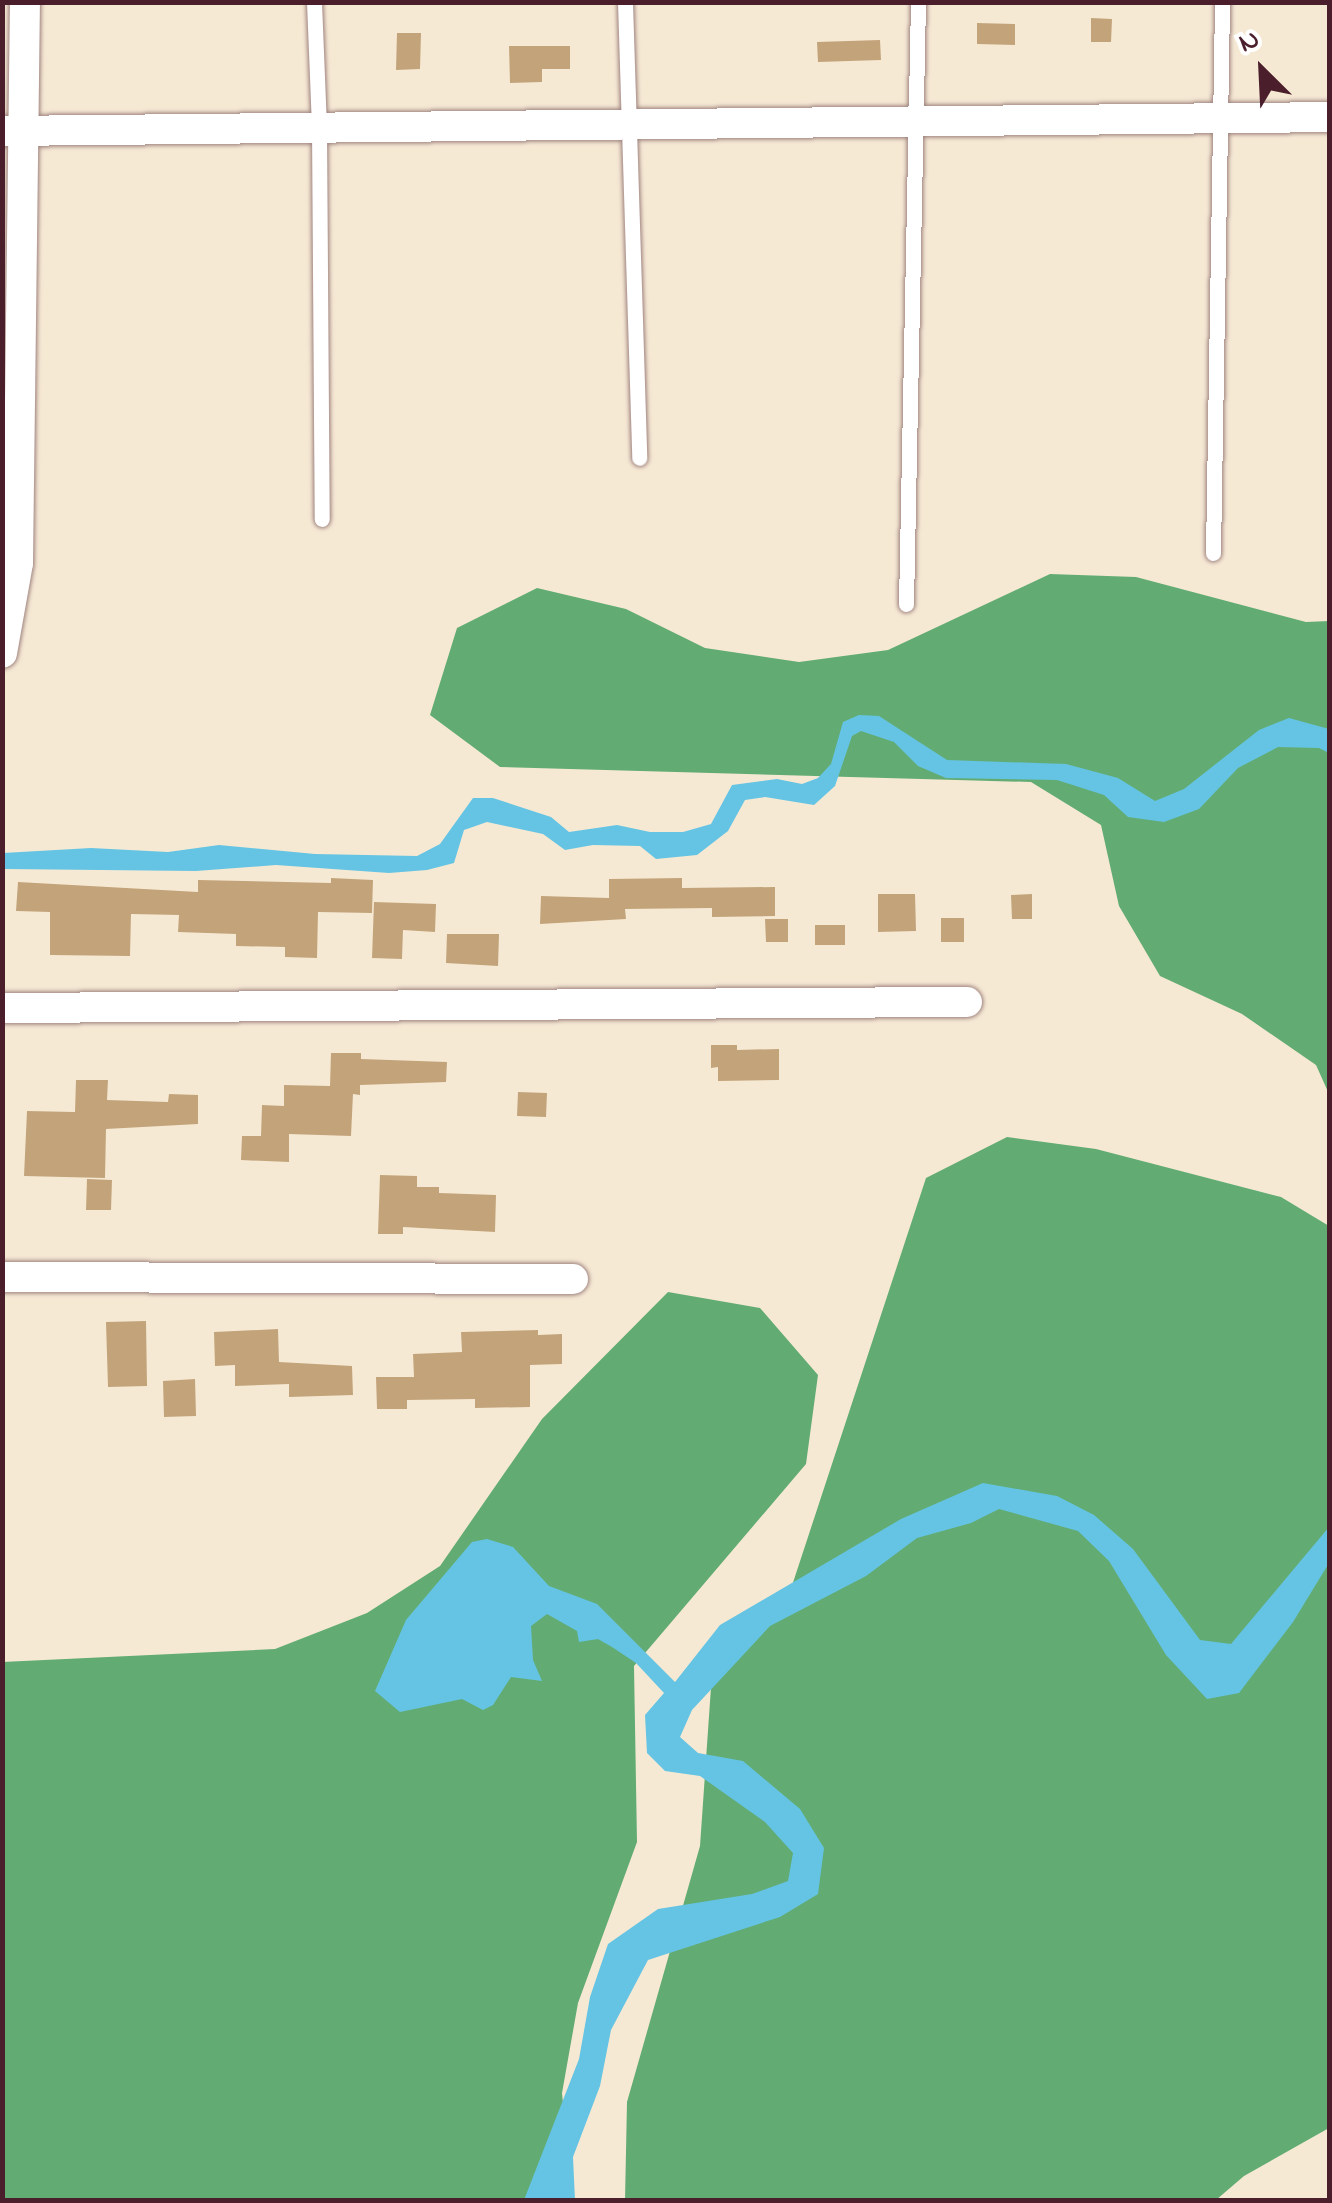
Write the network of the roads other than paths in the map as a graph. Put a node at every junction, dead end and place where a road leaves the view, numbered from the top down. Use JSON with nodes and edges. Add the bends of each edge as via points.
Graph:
{"nodes":[{"id":1,"x":25,"y":2,"type":"edge"},
{"id":2,"x":314,"y":2,"type":"edge"},
{"id":3,"x":625,"y":2,"type":"edge"},
{"id":4,"x":918,"y":2,"type":"edge"},
{"id":5,"x":1222,"y":2,"type":"edge"},
{"id":6,"x":1330,"y":117,"type":"edge"},
{"id":7,"x":1222,"y":118,"type":"junction"},
{"id":8,"x":918,"y":121,"type":"junction"},
{"id":9,"x":626,"y":124,"type":"junction"},
{"id":10,"x":320,"y":128,"type":"junction"},
{"id":11,"x":14,"y":131,"type":"edge"},
{"id":12,"x":639,"y":458,"type":"dead end"},
{"id":13,"x":322,"y":519,"type":"dead end"},
{"id":14,"x":1213,"y":553,"type":"dead end"},
{"id":15,"x":906,"y":604,"type":"dead end"},
{"id":16,"x":2,"y":654,"type":"edge"},
{"id":17,"x":967,"y":1002,"type":"dead end"},
{"id":18,"x":2,"y":1008,"type":"edge"},
{"id":19,"x":2,"y":1277,"type":"edge"},
{"id":20,"x":573,"y":1279,"type":"dead end"}],
"edges":[{"from":1,"to":11,"type":"street"},
{"from":2,"to":10,"type":"lane"},
{"from":3,"to":9,"type":"lane"},
{"from":4,"to":8,"type":"lane"},
{"from":5,"to":7,"type":"lane"},
{"from":6,"to":7,"type":"street"},
{"from":7,"to":8,"type":"street"},
{"from":7,"to":14,"type":"lane"},
{"from":8,"to":9,"type":"street"},
{"from":8,"to":15,"type":"lane"},
{"from":9,"to":10,"type":"street"},
{"from":9,"to":12,"type":"lane"},
{"from":10,"to":11,"type":"street"},
{"from":10,"to":13,"type":"lane"},
{"from":11,"to":16,"type":"street","via":[[18,563]]},
{"from":17,"to":18,"type":"street"},
{"from":19,"to":20,"type":"street"}]}
